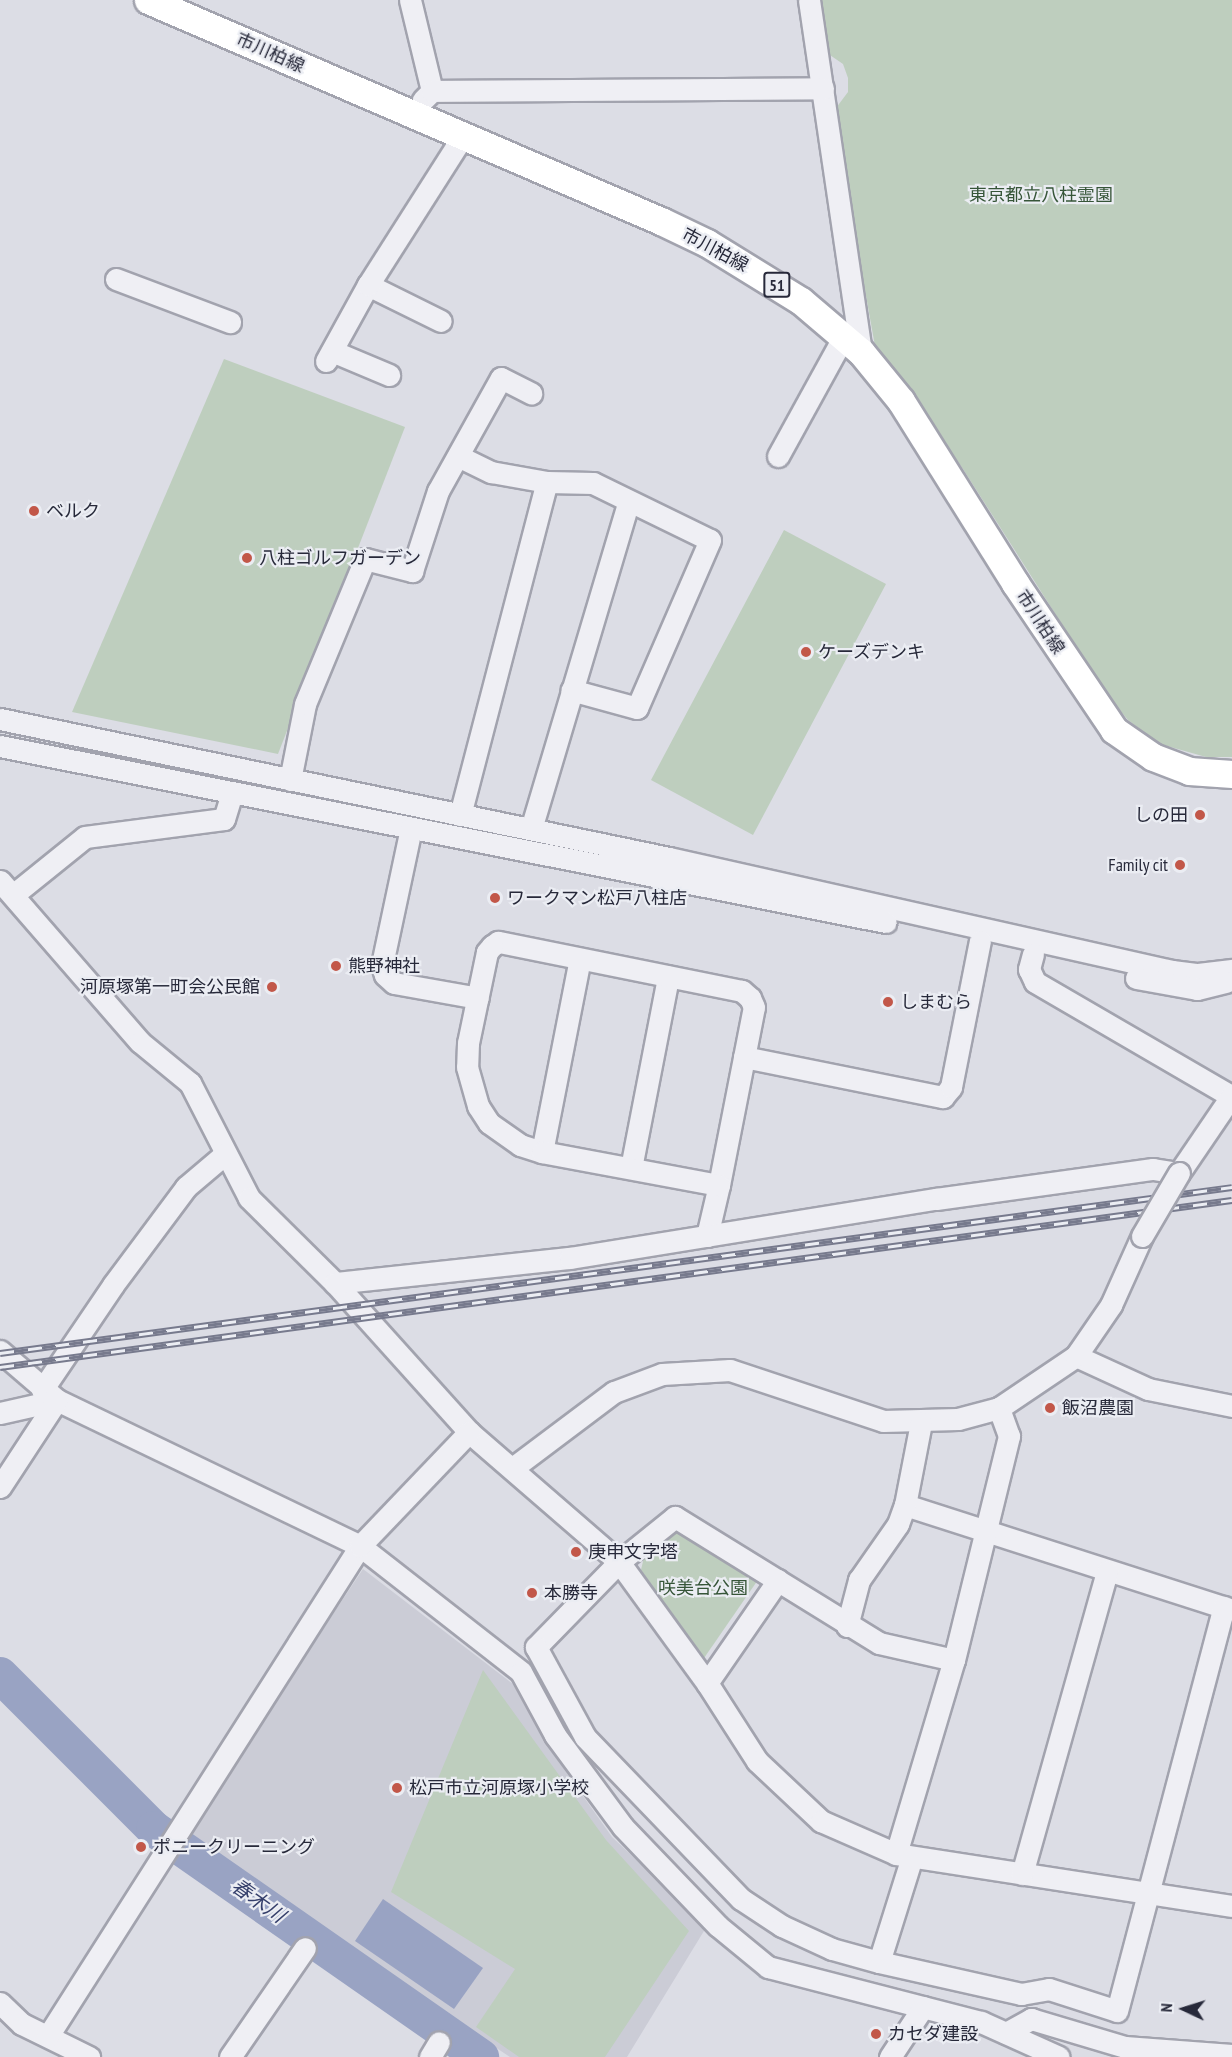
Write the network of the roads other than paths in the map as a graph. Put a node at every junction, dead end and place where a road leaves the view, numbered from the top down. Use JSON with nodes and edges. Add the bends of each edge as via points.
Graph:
{"nodes":[{"id":1,"x":148,"y":0,"type":"edge"},
{"id":2,"x":410,"y":0,"type":"edge"},
{"id":3,"x":808,"y":0,"type":"edge"},
{"id":4,"x":823,"y":88,"type":"junction"},
{"id":5,"x":432,"y":91,"type":"junction"},
{"id":6,"x":409,"y":112,"type":"junction"},
{"id":7,"x":464,"y":136,"type":"junction"},
{"id":8,"x":116,"y":279,"type":"dead end"},
{"id":9,"x":368,"y":285,"type":"junction"},
{"id":10,"x":441,"y":321,"type":"dead end"},
{"id":11,"x":230,"y":322,"type":"dead end"},
{"id":12,"x":853,"y":344,"type":"junction"},
{"id":13,"x":389,"y":375,"type":"dead end"},
{"id":14,"x":531,"y":393,"type":"dead end"},
{"id":15,"x":458,"y":456,"type":"junction"},
{"id":16,"x":778,"y":456,"type":"dead end"},
{"id":17,"x":547,"y":482,"type":"junction"},
{"id":18,"x":629,"y":501,"type":"junction"},
{"id":19,"x":571,"y":690,"type":"junction"},
{"id":20,"x":0,"y":719,"type":"edge"},
{"id":21,"x":0,"y":746,"type":"edge"},
{"id":22,"x":1232,"y":774,"type":"edge"},
{"id":23,"x":290,"y":780,"type":"junction"},
{"id":24,"x":232,"y":792,"type":"junction"},
{"id":25,"x":460,"y":815,"type":"junction"},
{"id":26,"x":411,"y":828,"type":"junction"},
{"id":27,"x":531,"y":829,"type":"junction"},
{"id":28,"x":6,"y":888,"type":"edge"},
{"id":29,"x":980,"y":941,"type":"junction"},
{"id":30,"x":1033,"y":954,"type":"junction"},
{"id":31,"x":580,"y":959,"type":"junction"},
{"id":32,"x":1232,"y":970,"type":"edge"},
{"id":33,"x":668,"y":977,"type":"junction"},
{"id":34,"x":1232,"y":980,"type":"edge"},
{"id":35,"x":477,"y":998,"type":"junction"},
{"id":36,"x":744,"y":1057,"type":"junction"},
{"id":37,"x":1230,"y":1102,"type":"edge"},
{"id":38,"x":542,"y":1152,"type":"junction"},
{"id":39,"x":225,"y":1154,"type":"junction"},
{"id":40,"x":631,"y":1168,"type":"junction"},
{"id":41,"x":1179,"y":1173,"type":"junction"},
{"id":42,"x":719,"y":1185,"type":"junction"},
{"id":43,"x":707,"y":1236,"type":"junction"},
{"id":44,"x":335,"y":1283,"type":"junction"},
{"id":45,"x":0,"y":1351,"type":"edge"},
{"id":46,"x":1076,"y":1356,"type":"junction"},
{"id":47,"x":50,"y":1395,"type":"junction"},
{"id":48,"x":1232,"y":1406,"type":"edge"},
{"id":49,"x":999,"y":1408,"type":"junction"},
{"id":50,"x":0,"y":1413,"type":"edge"},
{"id":51,"x":921,"y":1423,"type":"junction"},
{"id":52,"x":469,"y":1432,"type":"junction"},
{"id":53,"x":514,"y":1467,"type":"junction"},
{"id":54,"x":0,"y":1486,"type":"edge"},
{"id":55,"x":905,"y":1505,"type":"junction"},
{"id":56,"x":985,"y":1532,"type":"junction"},
{"id":57,"x":360,"y":1546,"type":"junction"},
{"id":58,"x":619,"y":1562,"type":"junction"},
{"id":59,"x":1107,"y":1572,"type":"junction"},
{"id":60,"x":778,"y":1580,"type":"junction"},
{"id":61,"x":1228,"y":1608,"type":"edge"},
{"id":62,"x":847,"y":1626,"type":"junction"},
{"id":63,"x":954,"y":1660,"type":"junction"},
{"id":64,"x":707,"y":1683,"type":"junction"},
{"id":65,"x":904,"y":1855,"type":"junction"},
{"id":66,"x":1022,"y":1874,"type":"junction"},
{"id":67,"x":1147,"y":1894,"type":"junction"},
{"id":68,"x":1232,"y":1906,"type":"edge"},
{"id":69,"x":305,"y":1948,"type":"dead end"},
{"id":70,"x":879,"y":1962,"type":"junction"},
{"id":71,"x":0,"y":2003,"type":"edge"},
{"id":72,"x":923,"y":2007,"type":"junction"},
{"id":73,"x":1006,"y":2032,"type":"junction"},
{"id":74,"x":48,"y":2036,"type":"junction"},
{"id":75,"x":1232,"y":2055,"type":"edge"},
{"id":76,"x":89,"y":2057,"type":"edge"},
{"id":77,"x":230,"y":2057,"type":"edge"},
{"id":78,"x":890,"y":2057,"type":"edge"},
{"id":79,"x":1059,"y":2057,"type":"edge"}],
"edges":[{"from":1,"to":6,"type":"main road","name":"市川柏線","number":"51"},
{"from":2,"to":5,"type":"street"},
{"from":3,"to":4,"type":"street"},
{"from":4,"to":5,"type":"street"},
{"from":4,"to":12,"type":"street"},
{"from":5,"to":6,"type":"street"},
{"from":6,"to":7,"type":"main road","name":"市川柏線","number":"51"},
{"from":7,"to":9,"type":"street"},
{"from":7,"to":12,"type":"main road","name":"市川柏線","number":"51","via":[[707,243],[801,301]]},
{"from":8,"to":11,"type":"street"},
{"from":9,"to":10,"type":"street"},
{"from":9,"to":13,"type":"street","via":[[329,356]]},
{"from":12,"to":16,"type":"street"},
{"from":12,"to":22,"type":"main road","name":"市川柏線","number":"51","via":[[908,411],[1015,583],[1114,730],[1153,757],[1189,771]]},
{"from":14,"to":15,"type":"street","via":[[501,378]]},
{"from":15,"to":17,"type":"street","via":[[491,472]]},
{"from":15,"to":23,"type":"street","via":[[438,491],[412,572],[365,559],[305,704]]},
{"from":17,"to":18,"type":"street","via":[[593,483]]},
{"from":17,"to":25,"type":"street"},
{"from":18,"to":19,"type":"street"},
{"from":18,"to":19,"type":"street","via":[[710,540],[637,708]]},
{"from":19,"to":27,"type":"street"},
{"from":20,"to":23,"type":"street"},
{"from":21,"to":24,"type":"street"},
{"from":23,"to":25,"type":"street"},
{"from":24,"to":26,"type":"street"},
{"from":24,"to":28,"type":"street","via":[[224,819],[85,837]]},
{"from":25,"to":27,"type":"street"},
{"from":26,"to":29,"type":"street"},
{"from":26,"to":35,"type":"street","via":[[382,965],[385,975],[394,983]]},
{"from":27,"to":32,"type":"street","via":[[1172,971],[1198,974]]},
{"from":28,"to":39,"type":"street","via":[[140,1042],[190,1083]]},
{"from":29,"to":30,"type":"street"},
{"from":29,"to":36,"type":"street","via":[[951,1087],[943,1097]]},
{"from":30,"to":34,"type":"street","via":[[1175,987],[1197,989]]},
{"from":30,"to":37,"type":"street","via":[[1029,969],[1035,982]]},
{"from":31,"to":33,"type":"street"},
{"from":31,"to":35,"type":"street","via":[[498,942],[487,952]]},
{"from":31,"to":38,"type":"street"},
{"from":33,"to":36,"type":"street","via":[[742,991],[750,998],[754,1007]]},
{"from":33,"to":40,"type":"street"},
{"from":35,"to":38,"type":"street","via":[[467,1067],[478,1106],[489,1123],[506,1136]]},
{"from":36,"to":42,"type":"street"},
{"from":37,"to":41,"type":"street"},
{"from":38,"to":40,"type":"street"},
{"from":39,"to":44,"type":"street","via":[[249,1198]]},
{"from":39,"to":47,"type":"street","via":[[186,1187],[113,1284]]},
{"from":40,"to":42,"type":"street"},
{"from":41,"to":43,"type":"street","via":[[1153,1169]]},
{"from":41,"to":46,"type":"street","bridge":true,"via":[[1142,1236],[1111,1305]]},
{"from":42,"to":43,"type":"street"},
{"from":43,"to":44,"type":"street","via":[[570,1258]]},
{"from":44,"to":52,"type":"street"},
{"from":45,"to":47,"type":"street"},
{"from":46,"to":48,"type":"street","via":[[1148,1389]]},
{"from":46,"to":49,"type":"street"},
{"from":47,"to":50,"type":"street"},
{"from":47,"to":54,"type":"street"},
{"from":47,"to":57,"type":"street"},
{"from":49,"to":51,"type":"street","via":[[958,1419]]},
{"from":49,"to":56,"type":"street","via":[[1009,1436]]},
{"from":51,"to":53,"type":"street","via":[[883,1421],[730,1370],[662,1374],[614,1392]]},
{"from":51,"to":55,"type":"street"},
{"from":52,"to":53,"type":"street"},
{"from":52,"to":57,"type":"street"},
{"from":53,"to":58,"type":"street"},
{"from":55,"to":56,"type":"street"},
{"from":55,"to":62,"type":"street","via":[[898,1524],[859,1580]]},
{"from":56,"to":59,"type":"street"},
{"from":56,"to":63,"type":"street"},
{"from":57,"to":72,"type":"street","via":[[521,1672],[555,1735],[623,1827],[718,1926],[768,1967]]},
{"from":57,"to":74,"type":"street"},
{"from":58,"to":60,"type":"street","via":[[675,1517]]},
{"from":58,"to":64,"type":"street"},
{"from":58,"to":70,"type":"street","via":[[536,1647],[585,1737],[741,1899],[782,1926],[822,1945]]},
{"from":59,"to":61,"type":"street"},
{"from":59,"to":66,"type":"street"},
{"from":60,"to":62,"type":"street"},
{"from":60,"to":64,"type":"street"},
{"from":61,"to":67,"type":"street"},
{"from":62,"to":63,"type":"street","via":[[879,1643]]},
{"from":63,"to":65,"type":"street"},
{"from":64,"to":65,"type":"street","via":[[757,1761],[821,1821]]},
{"from":65,"to":66,"type":"street"},
{"from":65,"to":70,"type":"street"},
{"from":66,"to":67,"type":"street"},
{"from":67,"to":68,"type":"street"},
{"from":67,"to":70,"type":"street","via":[[1117,2011],[1049,1989],[1021,1994]]},
{"from":69,"to":77,"type":"street"},
{"from":71,"to":74,"type":"street","via":[[22,2024]]},
{"from":72,"to":73,"type":"street"},
{"from":72,"to":78,"type":"street"},
{"from":73,"to":75,"type":"street","via":[[1031,2019],[1125,2047]]},
{"from":73,"to":79,"type":"street"},
{"from":74,"to":76,"type":"street"}]}
